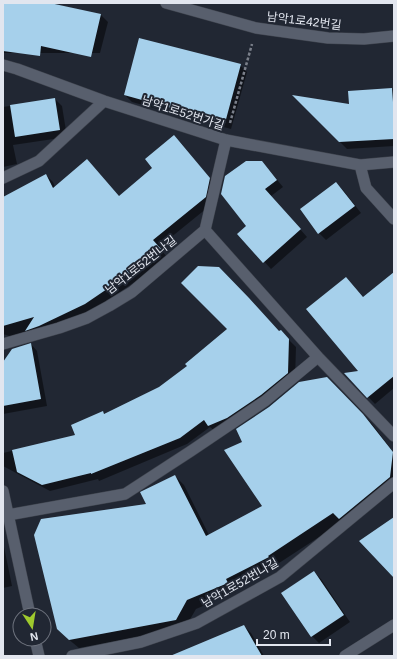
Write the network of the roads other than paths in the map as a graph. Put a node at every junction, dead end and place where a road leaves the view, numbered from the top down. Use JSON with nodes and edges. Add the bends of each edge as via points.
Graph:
{"nodes":[{"id":1,"x":166,"y":3,"type":"edge"},
{"id":2,"x":394,"y":36,"type":"edge"},
{"id":3,"x":3,"y":65,"type":"edge"},
{"id":4,"x":104,"y":101,"type":"junction"},
{"id":5,"x":226,"y":140,"type":"junction"},
{"id":6,"x":394,"y":162,"type":"edge"},
{"id":7,"x":360,"y":165,"type":"junction"},
{"id":8,"x":3,"y":178,"type":"edge"},
{"id":9,"x":394,"y":219,"type":"edge"},
{"id":10,"x":205,"y":230,"type":"junction"},
{"id":11,"x":3,"y":344,"type":"edge"},
{"id":12,"x":318,"y":357,"type":"junction"},
{"id":13,"x":394,"y":436,"type":"edge"},
{"id":14,"x":394,"y":483,"type":"edge"},
{"id":15,"x":3,"y":491,"type":"edge"},
{"id":16,"x":8,"y":515,"type":"junction"},
{"id":17,"x":28,"y":607,"type":"edge"},
{"id":18,"x":394,"y":625,"type":"edge"},
{"id":19,"x":72,"y":656,"type":"edge"},
{"id":20,"x":345,"y":656,"type":"edge"}],
"edges":[{"from":1,"to":2,"type":"street","name":"남악1로42번길","via":[[256,28],[328,38],[364,39]]},
{"from":3,"to":4,"type":"street","name":"남악1로52번가길"},
{"from":4,"to":5,"type":"street","name":"남악1로52번가길"},
{"from":4,"to":8,"type":"street","via":[[39,161]]},
{"from":5,"to":7,"type":"street","name":"남악1로52번가길"},
{"from":5,"to":10,"type":"street"},
{"from":6,"to":7,"type":"street","name":"남악1로52번가길"},
{"from":7,"to":9,"type":"street","via":[[366,188]]},
{"from":10,"to":11,"type":"street","name":"남악1로52번나길","via":[[132,292],[109,306],[87,318]]},
{"from":10,"to":12,"type":"street"},
{"from":12,"to":13,"type":"street"},
{"from":12,"to":16,"type":"street","via":[[265,401],[125,494]]},
{"from":14,"to":19,"type":"street","name":"남악1로52번나길","via":[[280,577],[197,623],[141,642]]},
{"from":15,"to":16,"type":"street"},
{"from":16,"to":17,"type":"street"},
{"from":18,"to":20,"type":"street"}]}
